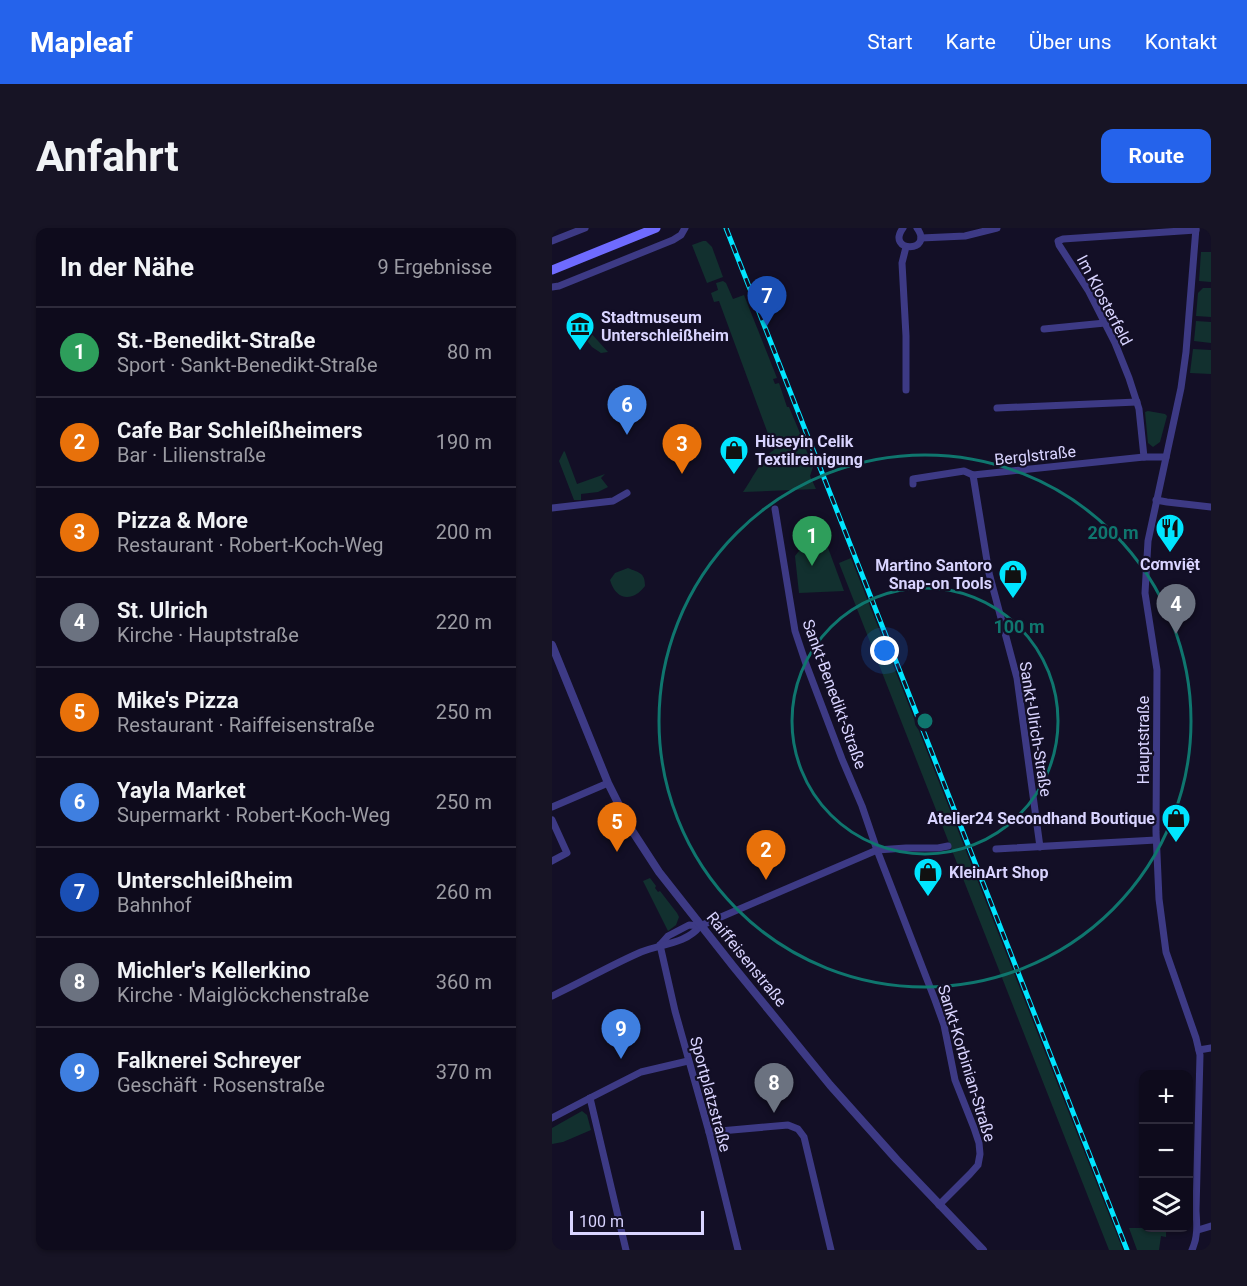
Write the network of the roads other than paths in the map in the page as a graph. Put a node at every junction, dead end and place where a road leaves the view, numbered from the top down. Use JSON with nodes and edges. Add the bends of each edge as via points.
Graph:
{"nodes":[{"id":1,"x":585,"y":228,"type":"edge"},
{"id":2,"x":656,"y":228,"type":"edge"},
{"id":3,"x":685,"y":228,"type":"edge"},
{"id":4,"x":903,"y":228,"type":"edge"},
{"id":5,"x":917,"y":228,"type":"edge"},
{"id":6,"x":997,"y":228,"type":"edge"},
{"id":7,"x":1196,"y":229,"type":"edge"},
{"id":8,"x":921,"y":238,"type":"junction"},
{"id":9,"x":552,"y":241,"type":"edge"},
{"id":10,"x":906,"y":247,"type":"junction"},
{"id":11,"x":552,"y":270,"type":"edge"},
{"id":12,"x":552,"y":287,"type":"edge"},
{"id":13,"x":1105,"y":323,"type":"junction"},
{"id":14,"x":1044,"y":329,"type":"dead end"},
{"id":15,"x":906,"y":390,"type":"dead end"},
{"id":16,"x":1137,"y":402,"type":"junction"},
{"id":17,"x":997,"y":408,"type":"dead end"},
{"id":18,"x":1144,"y":457,"type":"junction"},
{"id":19,"x":1166,"y":458,"type":"junction"},
{"id":20,"x":973,"y":475,"type":"junction"},
{"id":21,"x":913,"y":484,"type":"dead end"},
{"id":22,"x":627,"y":493,"type":"dead end"},
{"id":23,"x":1156,"y":500,"type":"junction"},
{"id":24,"x":1211,"y":507,"type":"edge"},
{"id":25,"x":552,"y":508,"type":"edge"},
{"id":26,"x":775,"y":508,"type":"dead end"},
{"id":27,"x":553,"y":649,"type":"edge"},
{"id":28,"x":608,"y":783,"type":"junction"},
{"id":29,"x":552,"y":807,"type":"edge"},
{"id":30,"x":552,"y":820,"type":"edge"},
{"id":31,"x":1156,"y":840,"type":"junction"},
{"id":32,"x":948,"y":846,"type":"dead end"},
{"id":33,"x":1040,"y":847,"type":"junction"},
{"id":34,"x":996,"y":849,"type":"dead end"},
{"id":35,"x":877,"y":850,"type":"junction"},
{"id":36,"x":552,"y":861,"type":"edge"},
{"id":37,"x":700,"y":926,"type":"junction"},
{"id":38,"x":660,"y":945,"type":"junction"},
{"id":39,"x":552,"y":996,"type":"edge"},
{"id":40,"x":1211,"y":1048,"type":"edge"},
{"id":41,"x":1199,"y":1050,"type":"junction"},
{"id":42,"x":688,"y":1061,"type":"junction"},
{"id":43,"x":590,"y":1098,"type":"junction"},
{"id":44,"x":552,"y":1118,"type":"edge"},
{"id":45,"x":709,"y":1132,"type":"junction"},
{"id":46,"x":939,"y":1205,"type":"junction"},
{"id":47,"x":1211,"y":1226,"type":"edge"},
{"id":48,"x":1198,"y":1230,"type":"junction"},
{"id":49,"x":626,"y":1250,"type":"edge"},
{"id":50,"x":738,"y":1250,"type":"edge"},
{"id":51,"x":831,"y":1250,"type":"edge"},
{"id":52,"x":983,"y":1250,"type":"edge"},
{"id":53,"x":1192,"y":1250,"type":"edge"}],
"edges":[{"from":1,"to":9,"type":"street"},
{"from":2,"to":11,"type":"main road"},
{"from":3,"to":12,"type":"street","via":[[673,240]]},
{"from":4,"to":10,"type":"street","via":[[899,239]]},
{"from":5,"to":8,"type":"street"},
{"from":6,"to":8,"type":"street","via":[[965,236]]},
{"from":7,"to":13,"type":"street","name":"Im Klosterfeld","via":[[1058,241]]},
{"from":7,"to":19,"type":"street","name":"Hauptstraße","via":[[1186,352]]},
{"from":8,"to":10,"type":"street","via":[[916,246]]},
{"from":10,"to":15,"type":"street","via":[[902,263]]},
{"from":13,"to":14,"type":"street"},
{"from":13,"to":16,"type":"street","name":"Im Klosterfeld"},
{"from":16,"to":17,"type":"street"},
{"from":16,"to":18,"type":"street","name":"Im Klosterfeld"},
{"from":18,"to":19,"type":"street","name":"Berglstraße"},
{"from":18,"to":20,"type":"street","name":"Berglstraße"},
{"from":19,"to":23,"type":"street","name":"Hauptstraße"},
{"from":20,"to":21,"type":"street","name":"Berglstraße","via":[[964,471],[916,478]]},
{"from":20,"to":33,"type":"street","name":"Sankt-Ulrich-Straße","via":[[989,573],[1017,678]]},
{"from":22,"to":25,"type":"street","via":[[613,501]]},
{"from":23,"to":24,"type":"street"},
{"from":23,"to":31,"type":"street","name":"Hauptstraße","via":[[1145,585],[1157,670]]},
{"from":26,"to":35,"type":"street","name":"Sankt-Benedikt-Straße","via":[[795,631]]},
{"from":27,"to":28,"type":"street","name":"Raiffeisenstraße"},
{"from":28,"to":29,"type":"street"},
{"from":28,"to":37,"type":"street","name":"Raiffeisenstraße","via":[[641,845]]},
{"from":30,"to":36,"type":"street","via":[[567,853]]},
{"from":31,"to":33,"type":"street"},
{"from":31,"to":41,"type":"street","name":"Hauptstraße","via":[[1166,952]]},
{"from":32,"to":35,"type":"street"},
{"from":33,"to":34,"type":"street"},
{"from":35,"to":37,"type":"street"},
{"from":35,"to":46,"type":"street","name":"Sankt-Korbinian-Straße","via":[[943,1020],[954,1080],[979,1143],[978,1165]]},
{"from":37,"to":38,"type":"street","via":[[674,943]]},
{"from":37,"to":46,"type":"street","name":"Raiffeisenstraße","via":[[830,1085]]},
{"from":38,"to":39,"type":"street"},
{"from":38,"to":42,"type":"street","name":"Sportplatzstraße"},
{"from":40,"to":41,"type":"street"},
{"from":41,"to":48,"type":"street","name":"Hauptstraße"},
{"from":42,"to":43,"type":"street","via":[[641,1072]]},
{"from":42,"to":45,"type":"street","name":"Sportplatzstraße"},
{"from":43,"to":44,"type":"street"},
{"from":43,"to":49,"type":"street"},
{"from":45,"to":50,"type":"street","name":"Sportplatzstraße"},
{"from":45,"to":51,"type":"street","via":[[788,1125],[798,1129],[804,1137]]},
{"from":46,"to":52,"type":"street","name":"Raiffeisenstraße"},
{"from":47,"to":48,"type":"street"},
{"from":48,"to":53,"type":"street","name":"Hauptstraße"}]}
